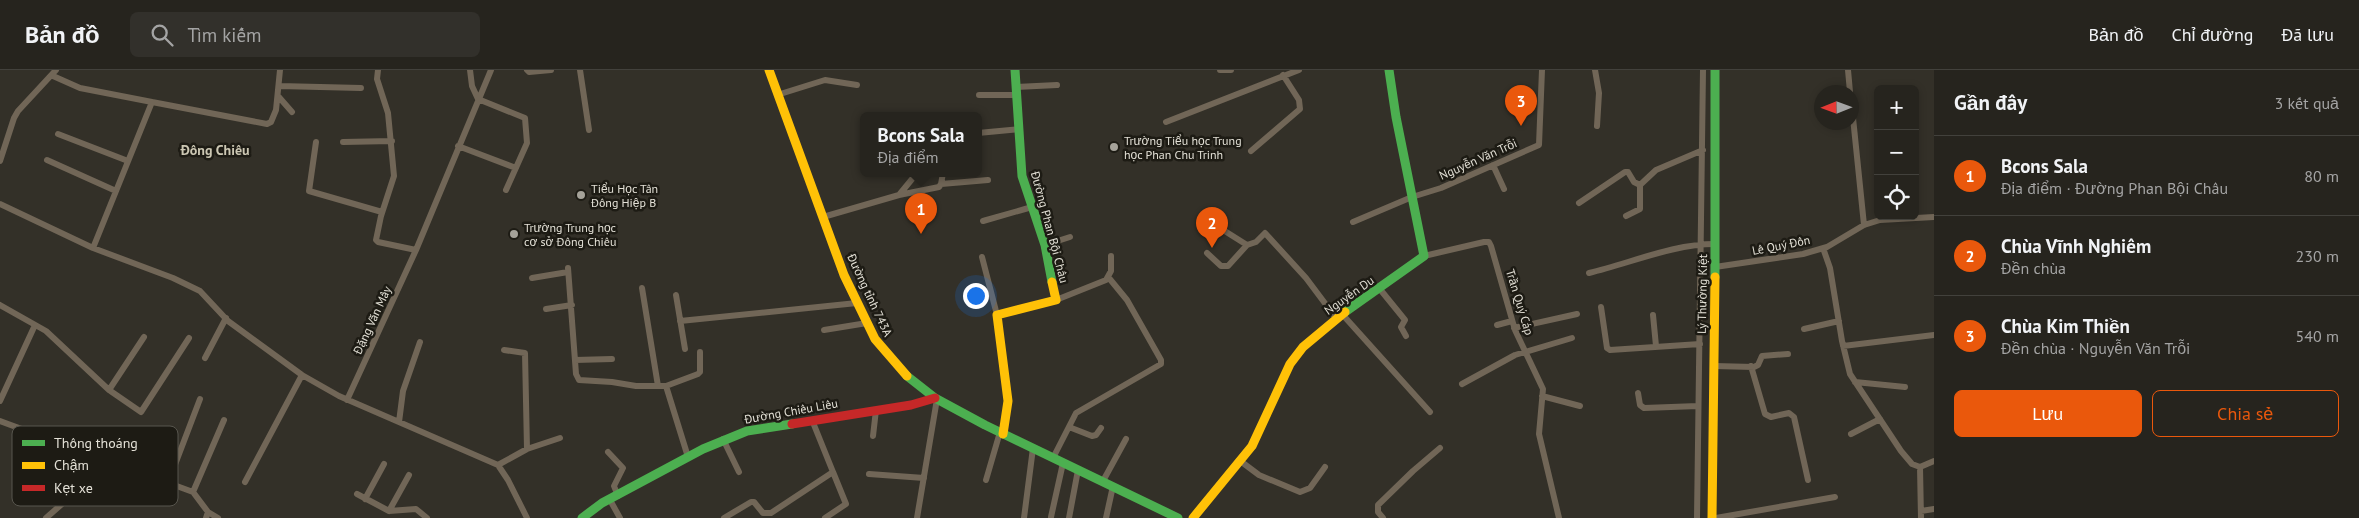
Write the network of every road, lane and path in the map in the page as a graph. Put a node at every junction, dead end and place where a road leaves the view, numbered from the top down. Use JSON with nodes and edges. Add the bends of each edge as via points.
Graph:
{"nodes":[{"id":1,"x":280,"y":70,"type":"edge"},
{"id":2,"x":378,"y":70,"type":"edge"},
{"id":3,"x":470,"y":70,"type":"edge"},
{"id":4,"x":490,"y":70,"type":"edge"},
{"id":5,"x":527,"y":70,"type":"edge"},
{"id":6,"x":551,"y":70,"type":"edge"},
{"id":7,"x":580,"y":70,"type":"edge"},
{"id":8,"x":769,"y":70,"type":"edge"},
{"id":9,"x":1015,"y":70,"type":"edge"},
{"id":10,"x":1220,"y":70,"type":"edge"},
{"id":11,"x":1230,"y":70,"type":"edge"},
{"id":12,"x":1390,"y":70,"type":"edge"},
{"id":13,"x":1542,"y":70,"type":"edge"},
{"id":14,"x":1595,"y":70,"type":"edge"},
{"id":15,"x":1703,"y":70,"type":"edge"},
{"id":16,"x":1715,"y":70,"type":"edge"},
{"id":17,"x":1848,"y":70,"type":"edge"},
{"id":18,"x":1296,"y":71,"type":"edge"},
{"id":19,"x":55,"y":73,"type":"edge"},
{"id":20,"x":1284,"y":75,"type":"junction"},
{"id":21,"x":1057,"y":84,"type":"dead end"},
{"id":22,"x":857,"y":85,"type":"dead end"},
{"id":23,"x":1849,"y":85,"type":"edge"},
{"id":24,"x":279,"y":86,"type":"junction"},
{"id":25,"x":361,"y":88,"type":"dead end"},
{"id":26,"x":1016,"y":91,"type":"junction"},
{"id":27,"x":777,"y":95,"type":"junction"},
{"id":28,"x":979,"y":95,"type":"dead end"},
{"id":29,"x":278,"y":96,"type":"junction"},
{"id":30,"x":478,"y":98,"type":"junction"},
{"id":31,"x":152,"y":102,"type":"junction"},
{"id":32,"x":292,"y":112,"type":"dead end"},
{"id":33,"x":1166,"y":122,"type":"dead end"},
{"id":34,"x":1597,"y":126,"type":"dead end"},
{"id":35,"x":589,"y":130,"type":"dead end"},
{"id":36,"x":1020,"y":130,"type":"junction"},
{"id":37,"x":1854,"y":130,"type":"edge"},
{"id":38,"x":982,"y":133,"type":"edge"},
{"id":39,"x":58,"y":134,"type":"dead end"},
{"id":40,"x":392,"y":141,"type":"junction"},
{"id":41,"x":316,"y":142,"type":"dead end"},
{"id":42,"x":343,"y":142,"type":"dead end"},
{"id":43,"x":458,"y":146,"type":"junction"},
{"id":44,"x":1702,"y":150,"type":"junction"},
{"id":45,"x":1251,"y":151,"type":"dead end"},
{"id":46,"x":47,"y":160,"type":"dead end"},
{"id":47,"x":0,"y":161,"type":"edge"},
{"id":48,"x":128,"y":161,"type":"junction"},
{"id":49,"x":1493,"y":164,"type":"junction"},
{"id":50,"x":516,"y":168,"type":"junction"},
{"id":51,"x":914,"y":177,"type":"edge"},
{"id":52,"x":942,"y":177,"type":"edge"},
{"id":53,"x":988,"y":180,"type":"dead end"},
{"id":54,"x":941,"y":184,"type":"junction"},
{"id":55,"x":1640,"y":185,"type":"junction"},
{"id":56,"x":1504,"y":189,"type":"dead end"},
{"id":57,"x":506,"y":190,"type":"dead end"},
{"id":58,"x":116,"y":191,"type":"junction"},
{"id":59,"x":899,"y":195,"type":"junction"},
{"id":60,"x":1412,"y":197,"type":"junction"},
{"id":61,"x":1579,"y":203,"type":"dead end"},
{"id":62,"x":0,"y":204,"type":"edge"},
{"id":63,"x":1032,"y":207,"type":"junction"},
{"id":64,"x":382,"y":212,"type":"junction"},
{"id":65,"x":1626,"y":216,"type":"dead end"},
{"id":66,"x":823,"y":217,"type":"junction"},
{"id":67,"x":1934,"y":217,"type":"edge"},
{"id":68,"x":983,"y":221,"type":"dead end"},
{"id":69,"x":1353,"y":222,"type":"dead end"},
{"id":70,"x":1864,"y":224,"type":"junction"},
{"id":71,"x":1220,"y":228,"type":"dead end"},
{"id":72,"x":1070,"y":237,"type":"dead end"},
{"id":73,"x":1702,"y":244,"type":"junction"},
{"id":74,"x":1715,"y":244,"type":"junction"},
{"id":75,"x":1045,"y":245,"type":"junction"},
{"id":76,"x":1247,"y":245,"type":"junction"},
{"id":77,"x":94,"y":248,"type":"junction"},
{"id":78,"x":1823,"y":248,"type":"junction"},
{"id":79,"x":416,"y":250,"type":"junction"},
{"id":80,"x":1206,"y":253,"type":"dead end"},
{"id":81,"x":1111,"y":256,"type":"dead end"},
{"id":82,"x":1424,"y":256,"type":"junction"},
{"id":83,"x":982,"y":257,"type":"dead end"},
{"id":84,"x":1716,"y":267,"type":"junction"},
{"id":85,"x":1589,"y":273,"type":"dead end"},
{"id":86,"x":532,"y":278,"type":"dead end"},
{"id":87,"x":1109,"y":278,"type":"junction"},
{"id":88,"x":642,"y":288,"type":"dead end"},
{"id":89,"x":1379,"y":288,"type":"junction"},
{"id":90,"x":676,"y":295,"type":"dead end"},
{"id":91,"x":1056,"y":300,"type":"junction"},
{"id":92,"x":857,"y":303,"type":"junction"},
{"id":93,"x":0,"y":305,"type":"edge"},
{"id":94,"x":572,"y":305,"type":"junction"},
{"id":95,"x":1600,"y":307,"type":"dead end"},
{"id":96,"x":546,"y":309,"type":"dead end"},
{"id":97,"x":1576,"y":314,"type":"dead end"},
{"id":98,"x":1653,"y":315,"type":"dead end"},
{"id":99,"x":997,"y":316,"type":"junction"},
{"id":100,"x":1339,"y":316,"type":"junction"},
{"id":101,"x":226,"y":318,"type":"junction"},
{"id":102,"x":680,"y":321,"type":"junction"},
{"id":103,"x":1839,"y":321,"type":"junction"},
{"id":104,"x":867,"y":324,"type":"junction"},
{"id":105,"x":1513,"y":324,"type":"junction"},
{"id":106,"x":35,"y":325,"type":"junction"},
{"id":107,"x":1497,"y":325,"type":"dead end"},
{"id":108,"x":1804,"y":329,"type":"dead end"},
{"id":109,"x":824,"y":330,"type":"dead end"},
{"id":110,"x":1934,"y":335,"type":"edge"},
{"id":111,"x":1406,"y":336,"type":"dead end"},
{"id":112,"x":144,"y":337,"type":"dead end"},
{"id":113,"x":189,"y":338,"type":"dead end"},
{"id":114,"x":1572,"y":338,"type":"dead end"},
{"id":115,"x":420,"y":342,"type":"dead end"},
{"id":116,"x":1700,"y":344,"type":"junction"},
{"id":117,"x":1656,"y":346,"type":"junction"},
{"id":118,"x":1843,"y":346,"type":"junction"},
{"id":119,"x":685,"y":349,"type":"dead end"},
{"id":120,"x":504,"y":350,"type":"dead end"},
{"id":121,"x":700,"y":352,"type":"dead end"},
{"id":122,"x":1524,"y":352,"type":"junction"},
{"id":123,"x":1788,"y":354,"type":"dead end"},
{"id":124,"x":205,"y":358,"type":"dead end"},
{"id":125,"x":612,"y":359,"type":"dead end"},
{"id":126,"x":575,"y":360,"type":"junction"},
{"id":127,"x":1714,"y":366,"type":"junction"},
{"id":128,"x":1751,"y":366,"type":"junction"},
{"id":129,"x":302,"y":376,"type":"junction"},
{"id":130,"x":1855,"y":382,"type":"junction"},
{"id":131,"x":1462,"y":384,"type":"dead end"},
{"id":132,"x":658,"y":386,"type":"junction"},
{"id":133,"x":666,"y":386,"type":"junction"},
{"id":134,"x":1905,"y":387,"type":"dead end"},
{"id":135,"x":109,"y":390,"type":"junction"},
{"id":136,"x":1638,"y":393,"type":"dead end"},
{"id":137,"x":1542,"y":396,"type":"junction"},
{"id":138,"x":936,"y":398,"type":"junction"},
{"id":139,"x":200,"y":399,"type":"dead end"},
{"id":140,"x":347,"y":400,"type":"junction"},
{"id":141,"x":0,"y":401,"type":"edge"},
{"id":142,"x":1580,"y":406,"type":"dead end"},
{"id":143,"x":1698,"y":406,"type":"junction"},
{"id":144,"x":876,"y":410,"type":"junction"},
{"id":145,"x":1430,"y":412,"type":"dead end"},
{"id":146,"x":1880,"y":419,"type":"junction"},
{"id":147,"x":0,"y":420,"type":"edge"},
{"id":148,"x":224,"y":420,"type":"dead end"},
{"id":149,"x":812,"y":420,"type":"junction"},
{"id":150,"x":399,"y":422,"type":"junction"},
{"id":151,"x":15,"y":426,"type":"edge"},
{"id":152,"x":1069,"y":427,"type":"junction"},
{"id":153,"x":1101,"y":428,"type":"dead end"},
{"id":154,"x":1001,"y":433,"type":"junction"},
{"id":155,"x":1851,"y":434,"type":"dead end"},
{"id":156,"x":873,"y":436,"type":"dead end"},
{"id":157,"x":560,"y":438,"type":"dead end"},
{"id":158,"x":722,"y":439,"type":"junction"},
{"id":159,"x":1126,"y":439,"type":"dead end"},
{"id":160,"x":1033,"y":448,"type":"junction"},
{"id":161,"x":1440,"y":448,"type":"dead end"},
{"id":162,"x":527,"y":449,"type":"junction"},
{"id":163,"x":608,"y":452,"type":"dead end"},
{"id":164,"x":178,"y":457,"type":"edge"},
{"id":165,"x":688,"y":457,"type":"junction"},
{"id":166,"x":1053,"y":458,"type":"junction"},
{"id":167,"x":1239,"y":460,"type":"junction"},
{"id":168,"x":1934,"y":460,"type":"edge"},
{"id":169,"x":1063,"y":463,"type":"junction"},
{"id":170,"x":384,"y":464,"type":"dead end"},
{"id":171,"x":498,"y":465,"type":"junction"},
{"id":172,"x":1325,"y":467,"type":"dead end"},
{"id":173,"x":1920,"y":468,"type":"junction"},
{"id":174,"x":1078,"y":470,"type":"junction"},
{"id":175,"x":739,"y":472,"type":"dead end"},
{"id":176,"x":833,"y":472,"type":"junction"},
{"id":177,"x":869,"y":474,"type":"dead end"},
{"id":178,"x":409,"y":475,"type":"dead end"},
{"id":179,"x":924,"y":478,"type":"junction"},
{"id":180,"x":986,"y":480,"type":"dead end"},
{"id":181,"x":1808,"y":480,"type":"dead end"},
{"id":182,"x":1103,"y":481,"type":"junction"},
{"id":183,"x":245,"y":482,"type":"dead end"},
{"id":184,"x":1113,"y":486,"type":"junction"},
{"id":185,"x":178,"y":487,"type":"edge"},
{"id":186,"x":193,"y":492,"type":"junction"},
{"id":187,"x":357,"y":494,"type":"dead end"},
{"id":188,"x":1834,"y":497,"type":"dead end"},
{"id":189,"x":365,"y":498,"type":"junction"},
{"id":190,"x":614,"y":498,"type":"junction"},
{"id":191,"x":59,"y":506,"type":"edge"},
{"id":192,"x":1934,"y":509,"type":"edge"},
{"id":193,"x":389,"y":511,"type":"junction"},
{"id":194,"x":207,"y":515,"type":"edge"},
{"id":195,"x":1921,"y":515,"type":"edge"},
{"id":196,"x":1051,"y":517,"type":"edge"},
{"id":197,"x":46,"y":518,"type":"edge"},
{"id":198,"x":218,"y":518,"type":"edge"},
{"id":199,"x":427,"y":518,"type":"edge"},
{"id":200,"x":527,"y":518,"type":"edge"},
{"id":201,"x":582,"y":518,"type":"edge"},
{"id":202,"x":620,"y":518,"type":"edge"},
{"id":203,"x":724,"y":518,"type":"edge"},
{"id":204,"x":824,"y":518,"type":"edge"},
{"id":205,"x":917,"y":518,"type":"edge"},
{"id":206,"x":1024,"y":518,"type":"edge"},
{"id":207,"x":1069,"y":518,"type":"edge"},
{"id":208,"x":1106,"y":518,"type":"edge"},
{"id":209,"x":1178,"y":518,"type":"edge"},
{"id":210,"x":1193,"y":518,"type":"edge"},
{"id":211,"x":1383,"y":518,"type":"edge"},
{"id":212,"x":1559,"y":518,"type":"edge"},
{"id":213,"x":1697,"y":518,"type":"edge"},
{"id":214,"x":1712,"y":518,"type":"edge"},
{"id":215,"x":1716,"y":518,"type":"edge"}],
"edges":[{"from":1,"to":24,"type":"street"},
{"from":2,"to":40,"type":"street","via":[[377,79],[388,113]]},
{"from":3,"to":30,"type":"street"},
{"from":4,"to":30,"type":"street","name":"Đặng Văn Mây"},
{"from":5,"to":6,"type":"street"},
{"from":7,"to":35,"type":"street"},
{"from":8,"to":27,"type":"street","name":"Đường tỉnh 743A"},
{"from":9,"to":26,"type":"street","name":"Đường Phan Bội Châu"},
{"from":10,"to":11,"type":"street"},
{"from":12,"to":60,"type":"street"},
{"from":13,"to":49,"type":"street","name":"Nguyễn Văn Trỗi","via":[[1539,144]]},
{"from":14,"to":34,"type":"street","via":[[1599,93]]},
{"from":15,"to":44,"type":"street"},
{"from":16,"to":74,"type":"street","name":"Lý Thường Kiệt"},
{"from":17,"to":23,"type":"street"},
{"from":18,"to":20,"type":"street"},
{"from":19,"to":31,"type":"street","via":[[80,88]]},
{"from":19,"to":47,"type":"street","via":[[18,111]]},
{"from":20,"to":33,"type":"street"},
{"from":20,"to":45,"type":"street","via":[[1299,100],[1300,109]]},
{"from":21,"to":26,"type":"street"},
{"from":22,"to":27,"type":"street","via":[[825,80]]},
{"from":24,"to":25,"type":"street"},
{"from":24,"to":29,"type":"street"},
{"from":26,"to":28,"type":"street"},
{"from":26,"to":36,"type":"street","name":"Đường Phan Bội Châu"},
{"from":27,"to":66,"type":"street","name":"Đường tỉnh 743A"},
{"from":29,"to":31,"type":"street","via":[[275,114],[267,124]]},
{"from":29,"to":32,"type":"street"},
{"from":30,"to":43,"type":"street","name":"Đặng Văn Mây"},
{"from":30,"to":50,"type":"street","via":[[525,118],[527,143]]},
{"from":31,"to":48,"type":"street"},
{"from":36,"to":38,"type":"street"},
{"from":36,"to":63,"type":"street","name":"Đường Phan Bội Châu","via":[[1022,176]]},
{"from":37,"to":70,"type":"street"},
{"from":39,"to":48,"type":"street"},
{"from":40,"to":42,"type":"street"},
{"from":40,"to":64,"type":"street","via":[[394,176]]},
{"from":41,"to":64,"type":"street","via":[[309,191]]},
{"from":43,"to":50,"type":"street"},
{"from":43,"to":79,"type":"street","name":"Đặng Văn Mây"},
{"from":44,"to":55,"type":"street","via":[[1656,170]]},
{"from":44,"to":73,"type":"street"},
{"from":46,"to":58,"type":"street"},
{"from":48,"to":58,"type":"street"},
{"from":49,"to":56,"type":"street"},
{"from":49,"to":60,"type":"street","name":"Nguyễn Văn Trỗi","via":[[1441,188]]},
{"from":50,"to":57,"type":"street"},
{"from":51,"to":59,"type":"street"},
{"from":52,"to":54,"type":"street"},
{"from":53,"to":54,"type":"street"},
{"from":54,"to":59,"type":"street"},
{"from":55,"to":61,"type":"street","via":[[1625,172]]},
{"from":55,"to":65,"type":"street","via":[[1640,209]]},
{"from":58,"to":77,"type":"street"},
{"from":59,"to":66,"type":"street"},
{"from":60,"to":69,"type":"street","name":"Nguyễn Văn Trỗi"},
{"from":60,"to":82,"type":"street"},
{"from":62,"to":77,"type":"street"},
{"from":63,"to":68,"type":"street"},
{"from":63,"to":75,"type":"street","name":"Đường Phan Bội Châu"},
{"from":64,"to":79,"type":"street","via":[[378,242]]},
{"from":66,"to":92,"type":"street","name":"Đường tỉnh 743A"},
{"from":67,"to":70,"type":"street","name":"Lê Quý Đôn"},
{"from":70,"to":78,"type":"street","name":"Lê Quý Đôn"},
{"from":71,"to":76,"type":"street"},
{"from":72,"to":75,"type":"street"},
{"from":73,"to":74,"type":"street"},
{"from":73,"to":85,"type":"street"},
{"from":73,"to":116,"type":"street"},
{"from":74,"to":84,"type":"street","name":"Lý Thường Kiệt"},
{"from":75,"to":91,"type":"street","name":"Đường Phan Bội Châu"},
{"from":76,"to":80,"type":"street","via":[[1228,266],[1221,266]]},
{"from":76,"to":100,"type":"street","via":[[1265,233]]},
{"from":77,"to":101,"type":"street","via":[[200,291]]},
{"from":78,"to":84,"type":"street","name":"Lê Quý Đôn","via":[[1777,259]]},
{"from":78,"to":103,"type":"street","via":[[1830,268]]},
{"from":79,"to":140,"type":"street","name":"Đặng Văn Mây"},
{"from":81,"to":87,"type":"street"},
{"from":82,"to":89,"type":"street","name":"Nguyễn Du"},
{"from":82,"to":105,"type":"street","name":"Trần Quý Cáp","via":[[1489,242]]},
{"from":83,"to":99,"type":"street"},
{"from":84,"to":127,"type":"street","name":"Lý Thường Kiệt"},
{"from":86,"to":94,"type":"street","via":[[568,270]]},
{"from":87,"to":91,"type":"street"},
{"from":87,"to":152,"type":"street","via":[[1127,300],[1161,364],[1076,414]]},
{"from":88,"to":132,"type":"street"},
{"from":89,"to":100,"type":"street","name":"Nguyễn Du"},
{"from":89,"to":111,"type":"street","via":[[1404,320],[1401,327]]},
{"from":90,"to":102,"type":"street"},
{"from":91,"to":99,"type":"street","name":"Đường Phan Bội Châu"},
{"from":92,"to":102,"type":"street"},
{"from":92,"to":104,"type":"street","name":"Đường tỉnh 743A"},
{"from":93,"to":106,"type":"street"},
{"from":94,"to":96,"type":"street"},
{"from":94,"to":126,"type":"street"},
{"from":95,"to":117,"type":"street","via":[[1610,350]]},
{"from":97,"to":105,"type":"street"},
{"from":98,"to":117,"type":"street"},
{"from":99,"to":154,"type":"street","via":[[1008,401]]},
{"from":100,"to":145,"type":"street"},
{"from":100,"to":167,"type":"street","name":"Nguyễn Du","via":[[1303,347],[1290,364],[1252,446]]},
{"from":101,"to":124,"type":"street"},
{"from":101,"to":129,"type":"street"},
{"from":102,"to":119,"type":"street"},
{"from":103,"to":108,"type":"street"},
{"from":103,"to":118,"type":"street"},
{"from":104,"to":109,"type":"street"},
{"from":104,"to":138,"type":"street","name":"Đường tỉnh 743A","via":[[896,365]]},
{"from":105,"to":107,"type":"street"},
{"from":105,"to":122,"type":"street","name":"Trần Quý Cáp"},
{"from":106,"to":135,"type":"street","via":[[69,351]]},
{"from":106,"to":141,"type":"street"},
{"from":110,"to":118,"type":"street"},
{"from":112,"to":135,"type":"street"},
{"from":113,"to":135,"type":"street","via":[[141,412]]},
{"from":114,"to":122,"type":"street"},
{"from":115,"to":150,"type":"street","via":[[403,391]]},
{"from":116,"to":117,"type":"street"},
{"from":116,"to":143,"type":"street"},
{"from":118,"to":130,"type":"street"},
{"from":120,"to":162,"type":"street","via":[[525,352]]},
{"from":121,"to":133,"type":"street","via":[[698,374]]},
{"from":122,"to":131,"type":"street"},
{"from":122,"to":137,"type":"street","name":"Trần Quý Cáp","via":[[1541,383]]},
{"from":123,"to":128,"type":"street","via":[[1762,356],[1758,365]]},
{"from":125,"to":126,"type":"street"},
{"from":126,"to":132,"type":"street","via":[[579,380]]},
{"from":127,"to":128,"type":"street"},
{"from":127,"to":214,"type":"street","name":"Lý Thường Kiệt"},
{"from":128,"to":181,"type":"street","via":[[1765,414],[1771,417],[1789,413],[1794,416]]},
{"from":129,"to":140,"type":"street"},
{"from":129,"to":183,"type":"street"},
{"from":130,"to":134,"type":"street"},
{"from":130,"to":146,"type":"street"},
{"from":132,"to":133,"type":"street"},
{"from":133,"to":165,"type":"street"},
{"from":136,"to":143,"type":"street","via":[[1640,405],[1644,408]]},
{"from":137,"to":142,"type":"street"},
{"from":137,"to":212,"type":"street","name":"Trần Quý Cáp","via":[[1540,434]]},
{"from":138,"to":144,"type":"street","name":"Đường Chiêu Liêu"},
{"from":138,"to":154,"type":"street","name":"Đường tỉnh 743A"},
{"from":138,"to":179,"type":"street"},
{"from":139,"to":164,"type":"street"},
{"from":140,"to":150,"type":"street"},
{"from":143,"to":213,"type":"street"},
{"from":144,"to":149,"type":"street","name":"Đường Chiêu Liêu"},
{"from":144,"to":156,"type":"street"},
{"from":146,"to":155,"type":"street"},
{"from":146,"to":173,"type":"street","via":[[1901,451]]},
{"from":147,"to":151,"type":"street"},
{"from":148,"to":186,"type":"street"},
{"from":149,"to":158,"type":"street","name":"Đường Chiêu Liêu","via":[[747,431]]},
{"from":149,"to":176,"type":"street"},
{"from":150,"to":171,"type":"street"},
{"from":152,"to":153,"type":"street","via":[[1092,436]]},
{"from":152,"to":166,"type":"street"},
{"from":154,"to":160,"type":"street","name":"Đường tỉnh 743A"},
{"from":154,"to":180,"type":"street"},
{"from":157,"to":162,"type":"street"},
{"from":158,"to":165,"type":"street","name":"Đường Chiêu Liêu"},
{"from":158,"to":175,"type":"street"},
{"from":159,"to":182,"type":"street"},
{"from":160,"to":166,"type":"street","name":"Đường tỉnh 743A"},
{"from":160,"to":206,"type":"street"},
{"from":161,"to":211,"type":"street","via":[[1378,505],[1378,512]]},
{"from":162,"to":171,"type":"street"},
{"from":163,"to":190,"type":"street","via":[[623,468],[614,486]]},
{"from":165,"to":190,"type":"street","name":"Đường Chiêu Liêu"},
{"from":166,"to":169,"type":"street","name":"Đường tỉnh 743A"},
{"from":167,"to":172,"type":"street","via":[[1264,477],[1300,492],[1310,488]]},
{"from":167,"to":210,"type":"street","name":"Nguyễn Du"},
{"from":168,"to":173,"type":"street"},
{"from":169,"to":174,"type":"street","name":"Đường tỉnh 743A"},
{"from":169,"to":196,"type":"street"},
{"from":170,"to":189,"type":"street"},
{"from":171,"to":200,"type":"street"},
{"from":173,"to":195,"type":"street"},
{"from":174,"to":182,"type":"street","name":"Đường tỉnh 743A"},
{"from":174,"to":207,"type":"street"},
{"from":176,"to":203,"type":"street","via":[[770,513],[763,513],[751,502]]},
{"from":176,"to":204,"type":"street","via":[[846,504]]},
{"from":177,"to":179,"type":"street"},
{"from":178,"to":193,"type":"street"},
{"from":179,"to":205,"type":"street"},
{"from":182,"to":184,"type":"street","name":"Đường tỉnh 743A"},
{"from":184,"to":208,"type":"street"},
{"from":184,"to":209,"type":"street","name":"Đường tỉnh 743A"},
{"from":185,"to":186,"type":"street"},
{"from":186,"to":194,"type":"street"},
{"from":187,"to":189,"type":"street"},
{"from":188,"to":215,"type":"street"},
{"from":189,"to":193,"type":"street"},
{"from":190,"to":201,"type":"street","name":"Đường Chiêu Liêu"},
{"from":190,"to":202,"type":"street"},
{"from":191,"to":197,"type":"street"},
{"from":192,"to":195,"type":"street"},
{"from":193,"to":199,"type":"street","via":[[416,509]]},
{"from":194,"to":198,"type":"street"}]}
